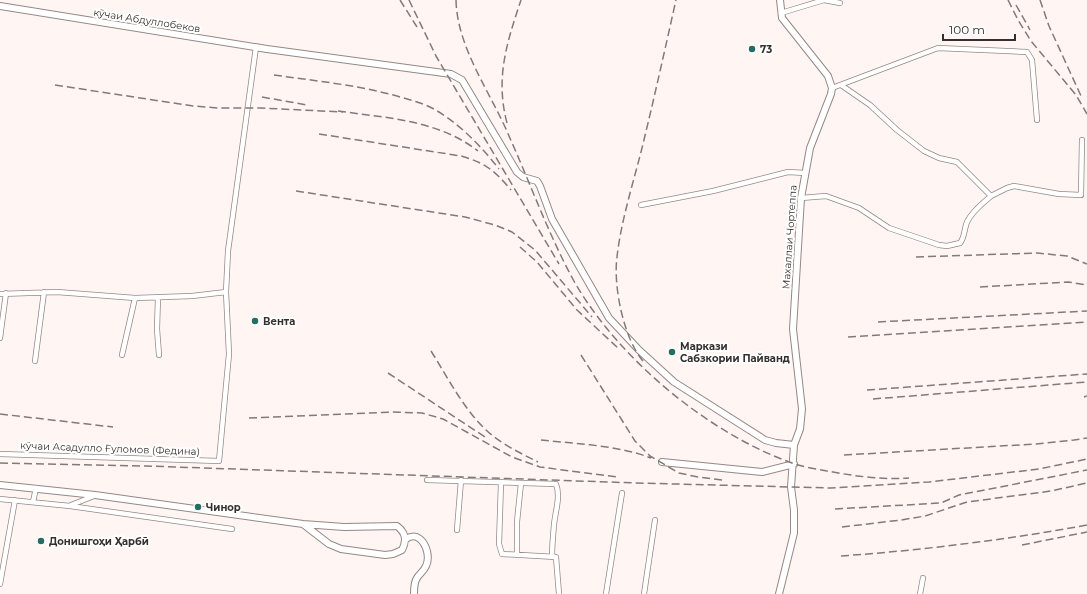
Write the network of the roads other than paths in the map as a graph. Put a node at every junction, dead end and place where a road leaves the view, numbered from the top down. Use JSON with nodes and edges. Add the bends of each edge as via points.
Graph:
{"nodes":[{"id":1,"x":780,"y":0,"type":"edge"},
{"id":2,"x":840,"y":3,"type":"dead end"},
{"id":3,"x":0,"y":6,"type":"edge"},
{"id":4,"x":781,"y":13,"type":"junction"},
{"id":5,"x":256,"y":47,"type":"junction"},
{"id":6,"x":841,"y":85,"type":"junction"},
{"id":7,"x":832,"y":88,"type":"junction"},
{"id":8,"x":1037,"y":120,"type":"dead end"},
{"id":9,"x":1082,"y":140,"type":"dead end"},
{"id":10,"x":805,"y":173,"type":"junction"},
{"id":11,"x":991,"y":196,"type":"junction"},
{"id":12,"x":801,"y":198,"type":"junction"},
{"id":13,"x":640,"y":205,"type":"dead end"},
{"id":14,"x":44,"y":292,"type":"junction"},
{"id":15,"x":226,"y":292,"type":"junction"},
{"id":16,"x":0,"y":294,"type":"edge"},
{"id":17,"x":6,"y":294,"type":"junction"},
{"id":18,"x":158,"y":297,"type":"junction"},
{"id":19,"x":135,"y":298,"type":"junction"},
{"id":20,"x":0,"y":338,"type":"edge"},
{"id":21,"x":122,"y":355,"type":"dead end"},
{"id":22,"x":159,"y":355,"type":"dead end"},
{"id":23,"x":35,"y":361,"type":"dead end"},
{"id":24,"x":794,"y":445,"type":"junction"},
{"id":25,"x":0,"y":454,"type":"edge"},
{"id":26,"x":662,"y":462,"type":"dead end"},
{"id":27,"x":794,"y":464,"type":"junction"},
{"id":28,"x":427,"y":480,"type":"dead end"},
{"id":29,"x":461,"y":480,"type":"junction"},
{"id":30,"x":501,"y":482,"type":"junction"},
{"id":31,"x":521,"y":483,"type":"junction"},
{"id":32,"x":0,"y":485,"type":"edge"},
{"id":33,"x":36,"y":488,"type":"junction"},
{"id":34,"x":622,"y":493,"type":"dead end"},
{"id":35,"x":95,"y":495,"type":"junction"},
{"id":36,"x":0,"y":500,"type":"edge"},
{"id":37,"x":15,"y":500,"type":"junction"},
{"id":38,"x":33,"y":502,"type":"junction"},
{"id":39,"x":70,"y":506,"type":"junction"},
{"id":40,"x":655,"y":520,"type":"dead end"},
{"id":41,"x":303,"y":524,"type":"junction"},
{"id":42,"x":232,"y":529,"type":"dead end"},
{"id":43,"x":457,"y":530,"type":"dead end"},
{"id":44,"x":406,"y":539,"type":"junction"},
{"id":45,"x":517,"y":555,"type":"junction"},
{"id":46,"x":552,"y":557,"type":"junction"},
{"id":47,"x":923,"y":578,"type":"dead end"},
{"id":48,"x":0,"y":584,"type":"edge"},
{"id":49,"x":414,"y":594,"type":"edge"},
{"id":50,"x":559,"y":594,"type":"edge"},
{"id":51,"x":606,"y":594,"type":"edge"},
{"id":52,"x":644,"y":594,"type":"edge"},
{"id":53,"x":779,"y":594,"type":"edge"},
{"id":54,"x":920,"y":594,"type":"edge"}],
"edges":[{"from":1,"to":4,"type":"street"},
{"from":2,"to":4,"type":"street","via":[[824,0]]},
{"from":3,"to":5,"type":"street","name":"кӯчаи Абдуллобеков"},
{"from":4,"to":7,"type":"street","via":[[782,18],[828,76]]},
{"from":5,"to":15,"type":"street","via":[[228,250]]},
{"from":5,"to":24,"type":"street","name":"кӯчаи Абдуллобеков","via":[[451,74],[462,80],[517,172],[522,177],[537,180],[552,219],[609,318],[674,382],[765,440]]},
{"from":6,"to":7,"type":"street"},
{"from":6,"to":8,"type":"street","via":[[938,48],[1027,52],[1032,60]]},
{"from":6,"to":11,"type":"street","via":[[924,151],[957,162]]},
{"from":7,"to":10,"type":"street","name":"Махаллаи Чортеппа","via":[[810,148]]},
{"from":9,"to":11,"type":"street","via":[[1081,195],[1014,186]]},
{"from":10,"to":12,"type":"street","name":"Махаллаи Чортеппа"},
{"from":10,"to":13,"type":"street","via":[[788,172],[713,191]]},
{"from":11,"to":12,"type":"street","via":[[968,220],[963,240],[947,246],[890,228],[859,208],[826,196]]},
{"from":12,"to":24,"type":"street","name":"Махаллаи Чортеппа","via":[[793,329],[802,409],[800,429]]},
{"from":14,"to":17,"type":"street"},
{"from":14,"to":19,"type":"street"},
{"from":14,"to":23,"type":"street"},
{"from":15,"to":18,"type":"street"},
{"from":15,"to":25,"type":"street","name":"кӯчаи Асадулло Ғуломов (Федина)","via":[[230,354],[219,461]]},
{"from":16,"to":17,"type":"street"},
{"from":17,"to":20,"type":"street"},
{"from":18,"to":19,"type":"street"},
{"from":18,"to":22,"type":"street"},
{"from":19,"to":21,"type":"street"},
{"from":24,"to":27,"type":"street","name":"Махаллаи Чортеппа"},
{"from":26,"to":27,"type":"street","via":[[762,472]]},
{"from":27,"to":53,"type":"street","name":"Махаллаи Чортеппа","via":[[791,487],[794,533]]},
{"from":28,"to":29,"type":"street"},
{"from":29,"to":30,"type":"street"},
{"from":29,"to":43,"type":"street"},
{"from":30,"to":31,"type":"street"},
{"from":30,"to":45,"type":"street","via":[[499,544],[502,554]]},
{"from":31,"to":45,"type":"street"},
{"from":31,"to":46,"type":"street","via":[[556,484],[558,488]]},
{"from":32,"to":33,"type":"street"},
{"from":33,"to":35,"type":"street"},
{"from":33,"to":38,"type":"street"},
{"from":34,"to":51,"type":"street"},
{"from":35,"to":39,"type":"street"},
{"from":35,"to":41,"type":"street"},
{"from":36,"to":37,"type":"street"},
{"from":37,"to":38,"type":"street"},
{"from":37,"to":48,"type":"street"},
{"from":38,"to":39,"type":"street"},
{"from":39,"to":42,"type":"street"},
{"from":40,"to":52,"type":"street"},
{"from":41,"to":44,"type":"street","via":[[344,527],[397,526],[404,531]]},
{"from":41,"to":44,"type":"street","via":[[341,549],[393,554],[402,550]]},
{"from":44,"to":49,"type":"street","via":[[416,536],[426,546],[428,555],[427,565],[416,578]]},
{"from":45,"to":46,"type":"street"},
{"from":46,"to":50,"type":"street","via":[[556,557]]},
{"from":47,"to":54,"type":"street"}]}
